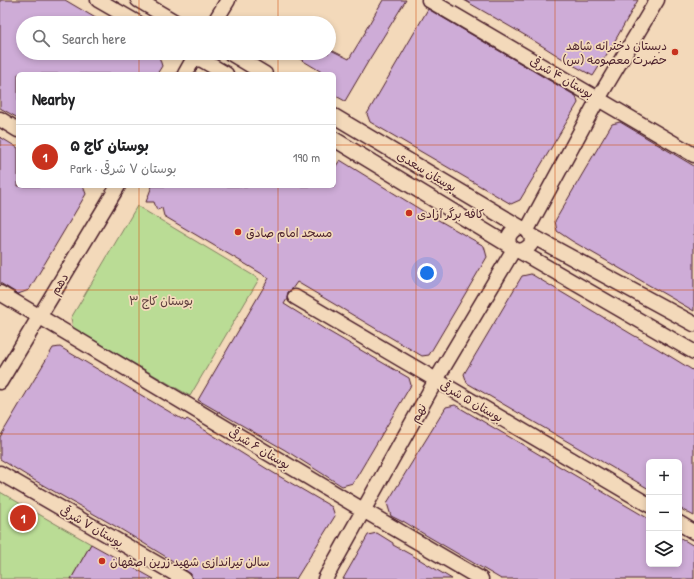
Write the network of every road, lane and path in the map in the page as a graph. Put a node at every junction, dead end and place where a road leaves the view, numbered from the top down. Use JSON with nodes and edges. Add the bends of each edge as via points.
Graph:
{"nodes":[{"id":1,"x":98,"y":0,"type":"edge"},
{"id":2,"x":138,"y":0,"type":"edge"},
{"id":3,"x":228,"y":0,"type":"edge"},
{"id":4,"x":429,"y":0,"type":"edge"},
{"id":5,"x":657,"y":0,"type":"edge"},
{"id":6,"x":126,"y":16,"type":"edge"},
{"id":7,"x":165,"y":16,"type":"edge"},
{"id":8,"x":218,"y":16,"type":"edge"},
{"id":9,"x":196,"y":60,"type":"edge"},
{"id":10,"x":205,"y":60,"type":"edge"},
{"id":11,"x":241,"y":60,"type":"edge"},
{"id":12,"x":187,"y":72,"type":"edge"},
{"id":13,"x":223,"y":72,"type":"edge"},
{"id":14,"x":261,"y":72,"type":"edge"},
{"id":15,"x":598,"y":99,"type":"junction"},
{"id":16,"x":336,"y":117,"type":"edge"},
{"id":17,"x":0,"y":119,"type":"edge"},
{"id":18,"x":16,"y":129,"type":"edge"},
{"id":19,"x":336,"y":140,"type":"edge"},
{"id":20,"x":694,"y":155,"type":"edge"},
{"id":21,"x":116,"y":188,"type":"edge"},
{"id":22,"x":526,"y":231,"type":"junction"},
{"id":23,"x":514,"y":249,"type":"junction"},
{"id":24,"x":0,"y":293,"type":"edge"},
{"id":25,"x":295,"y":297,"type":"dead end"},
{"id":26,"x":39,"y":316,"type":"junction"},
{"id":27,"x":694,"y":324,"type":"edge"},
{"id":28,"x":694,"y":352,"type":"edge"},
{"id":29,"x":436,"y":380,"type":"junction"},
{"id":30,"x":0,"y":382,"type":"edge"},
{"id":31,"x":0,"y":473,"type":"edge"},
{"id":32,"x":646,"y":503,"type":"edge"},
{"id":33,"x":364,"y":510,"type":"junction"},
{"id":34,"x":682,"y":525,"type":"edge"},
{"id":35,"x":694,"y":532,"type":"edge"},
{"id":36,"x":184,"y":579,"type":"edge"},
{"id":37,"x":325,"y":579,"type":"edge"},
{"id":38,"x":481,"y":579,"type":"edge"}],
"edges":[{"from":1,"to":6,"type":"street"},
{"from":2,"to":7,"type":"street"},
{"from":3,"to":8,"type":"street"},
{"from":4,"to":15,"type":"street","name":"بوستان ۴ شرقی"},
{"from":5,"to":15,"type":"street"},
{"from":9,"to":12,"type":"street"},
{"from":10,"to":13,"type":"street"},
{"from":11,"to":14,"type":"street"},
{"from":15,"to":20,"type":"street","name":"بوستان ۴ شرقی"},
{"from":15,"to":22,"type":"street"},
{"from":16,"to":22,"type":"street","name":"بوستان سعدی"},
{"from":17,"to":18,"type":"street"},
{"from":19,"to":23,"type":"street","name":"بوستان سعدی"},
{"from":21,"to":26,"type":"street","name":"دهم"},
{"from":22,"to":23,"type":"street","via":[[531,244],[529,247]]},
{"from":22,"to":23,"type":"street","via":[[516,228],[510,232],[508,239]]},
{"from":22,"to":27,"type":"street","name":"بوستان سعدی"},
{"from":23,"to":28,"type":"street","name":"بوستان سعدی"},
{"from":23,"to":29,"type":"street","name":"نهم"},
{"from":24,"to":26,"type":"street","name":"بوستان ۶ شرقی"},
{"from":25,"to":29,"type":"street","name":"بوستان ۵ شرقی"},
{"from":26,"to":30,"type":"street","name":"دهم"},
{"from":26,"to":33,"type":"street","name":"بوستان ۶ شرقی"},
{"from":29,"to":32,"type":"street","name":"بوستان ۵ شرقی"},
{"from":29,"to":33,"type":"street","name":"نهم"},
{"from":31,"to":36,"type":"street","name":"بوستان ۷ شرقی"},
{"from":33,"to":37,"type":"street","name":"نهم"},
{"from":33,"to":38,"type":"street","name":"بوستان ۶ شرقی"},
{"from":34,"to":35,"type":"street"}]}
